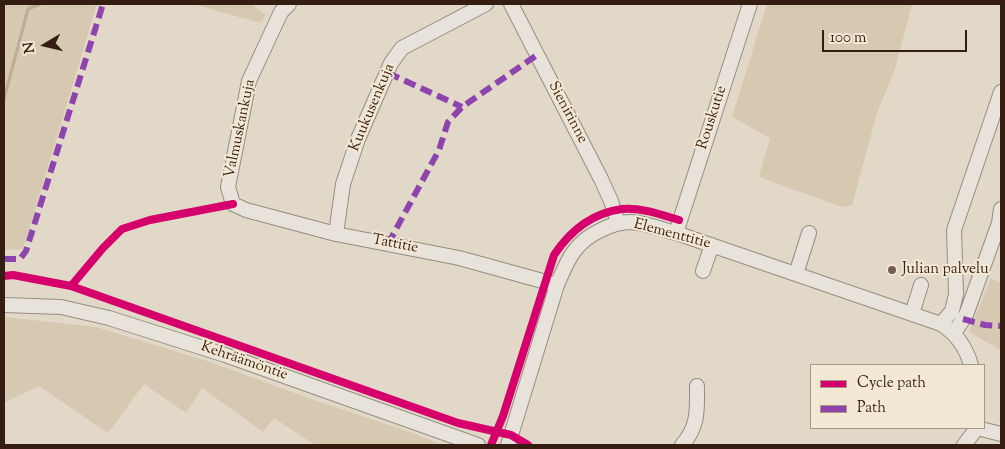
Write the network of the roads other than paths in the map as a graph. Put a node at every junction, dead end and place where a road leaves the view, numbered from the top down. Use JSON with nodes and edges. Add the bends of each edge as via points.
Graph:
{"nodes":[{"id":1,"x":289,"y":4,"type":"edge"},
{"id":2,"x":486,"y":4,"type":"edge"},
{"id":3,"x":511,"y":4,"type":"edge"},
{"id":4,"x":750,"y":4,"type":"edge"},
{"id":5,"x":1001,"y":92,"type":"edge"},
{"id":6,"x":233,"y":204,"type":"joint"},
{"id":7,"x":1001,"y":209,"type":"edge"},
{"id":8,"x":618,"y":223,"type":"junction"},
{"id":9,"x":676,"y":233,"type":"junction"},
{"id":10,"x":809,"y":233,"type":"dead end"},
{"id":11,"x":336,"y":234,"type":"junction"},
{"id":12,"x":712,"y":245,"type":"junction"},
{"id":13,"x":704,"y":271,"type":"dead end"},
{"id":14,"x":796,"y":274,"type":"junction"},
{"id":15,"x":557,"y":285,"type":"junction"},
{"id":16,"x":921,"y":285,"type":"dead end"},
{"id":17,"x":4,"y":305,"type":"edge"},
{"id":18,"x":912,"y":314,"type":"junction"},
{"id":19,"x":942,"y":324,"type":"junction"},
{"id":20,"x":954,"y":333,"type":"junction"},
{"id":21,"x":971,"y":364,"type":"edge"},
{"id":22,"x":697,"y":386,"type":"dead end"},
{"id":23,"x":976,"y":429,"type":"edge"},
{"id":24,"x":981,"y":429,"type":"edge"},
{"id":25,"x":1001,"y":434,"type":"edge"},
{"id":26,"x":478,"y":445,"type":"edge"},
{"id":27,"x":508,"y":445,"type":"edge"},
{"id":28,"x":682,"y":445,"type":"edge"},
{"id":29,"x":964,"y":445,"type":"edge"}],
"edges":[{"from":1,"to":6,"type":"street","name":"Valmuskankuja","via":[[281,12],[249,81],[228,187]]},
{"from":2,"to":11,"type":"street","name":"Kuukusenkuja","via":[[402,48],[391,63],[358,139],[343,184]]},
{"from":3,"to":8,"type":"street","name":"Sienirinne","via":[[612,201]]},
{"from":4,"to":9,"type":"street","name":"Rouskutie"},
{"from":5,"to":19,"type":"street","via":[[954,230],[956,294],[952,311]]},
{"from":6,"to":11,"type":"street","name":"Tattitie"},
{"from":7,"to":20,"type":"street","via":[[966,315]]},
{"from":8,"to":9,"type":"street","name":"Elementtitie","via":[[632,222]]},
{"from":8,"to":15,"type":"street","name":"Elementtitie","via":[[590,235],[578,245]]},
{"from":9,"to":12,"type":"street","name":"Elementtitie"},
{"from":10,"to":14,"type":"street"},
{"from":11,"to":15,"type":"street","name":"Tattitie","via":[[458,258]]},
{"from":12,"to":13,"type":"street"},
{"from":12,"to":14,"type":"street","name":"Elementtitie"},
{"from":14,"to":18,"type":"street","name":"Elementtitie"},
{"from":15,"to":27,"type":"street","name":"Elementtitie"},
{"from":16,"to":18,"type":"street"},
{"from":17,"to":26,"type":"street","name":"Kehräämöntie","via":[[61,307],[108,318],[224,355]]},
{"from":18,"to":19,"type":"street","name":"Elementtitie"},
{"from":19,"to":20,"type":"street","name":"Elementtitie"},
{"from":20,"to":21,"type":"street"},
{"from":22,"to":28,"type":"street","via":[[697,417],[690,436]]},
{"from":23,"to":29,"type":"street"},
{"from":24,"to":25,"type":"street"}]}
